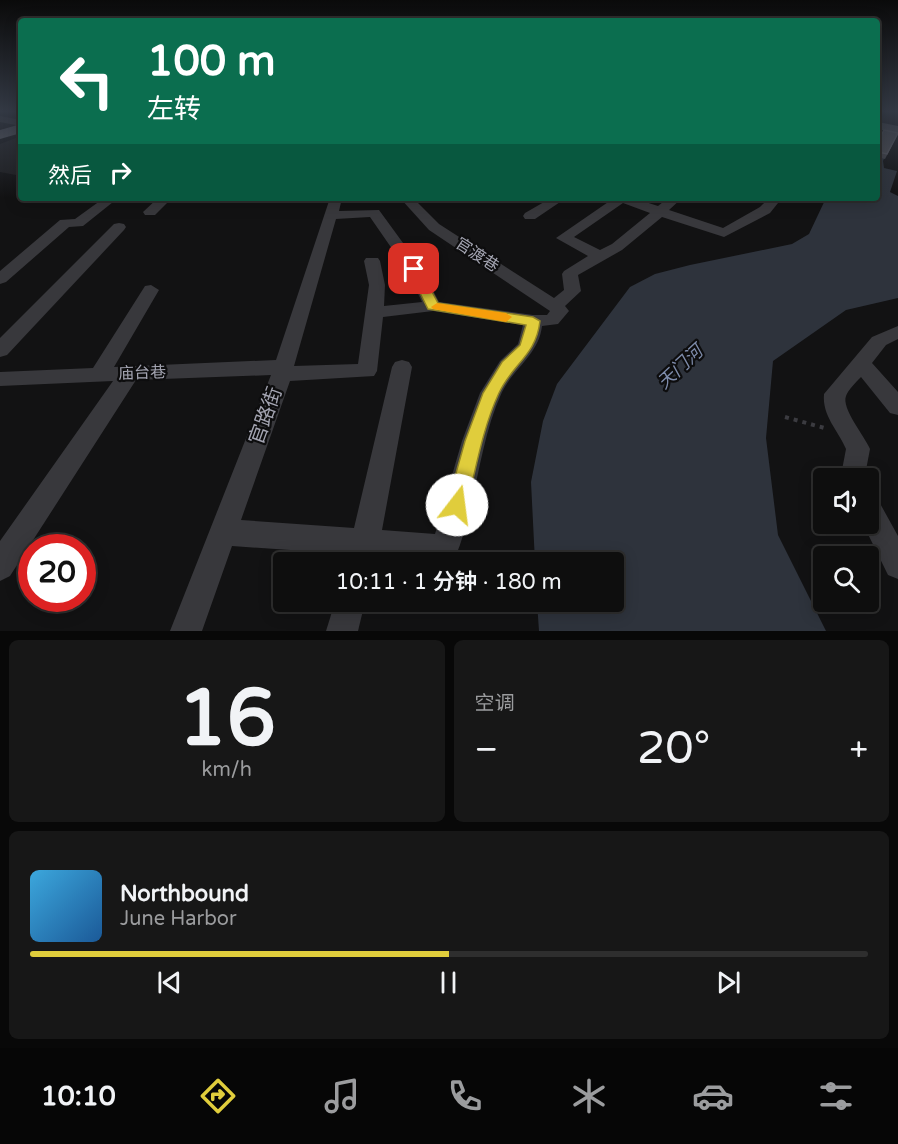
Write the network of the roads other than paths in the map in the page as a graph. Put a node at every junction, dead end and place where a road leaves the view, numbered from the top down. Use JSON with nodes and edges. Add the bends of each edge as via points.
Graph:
{"nodes":[{"id":1,"x":108,"y":201,"type":"edge"},
{"id":2,"x":163,"y":201,"type":"edge"},
{"id":3,"x":409,"y":201,"type":"edge"},
{"id":4,"x":555,"y":201,"type":"edge"},
{"id":5,"x":618,"y":201,"type":"edge"},
{"id":6,"x":631,"y":201,"type":"edge"},
{"id":7,"x":673,"y":201,"type":"edge"},
{"id":8,"x":773,"y":201,"type":"edge"},
{"id":9,"x":333,"y":206,"type":"edge"},
{"id":10,"x":150,"y":212,"type":"dead end"},
{"id":11,"x":662,"y":212,"type":"junction"},
{"id":12,"x":530,"y":216,"type":"dead end"},
{"id":13,"x":119,"y":227,"type":"dead end"},
{"id":14,"x":601,"y":256,"type":"junction"},
{"id":15,"x":372,"y":261,"type":"dead end"},
{"id":16,"x":0,"y":279,"type":"edge"},
{"id":17,"x":151,"y":290,"type":"dead end"},
{"id":18,"x":433,"y":306,"type":"junction"},
{"id":19,"x":555,"y":306,"type":"junction"},
{"id":20,"x":375,"y":312,"type":"junction"},
{"id":21,"x":533,"y":321,"type":"junction"},
{"id":22,"x":898,"y":332,"type":"edge"},
{"id":23,"x":0,"y":350,"type":"edge"},
{"id":24,"x":860,"y":362,"type":"junction"},
{"id":25,"x":402,"y":367,"type":"dead end"},
{"id":26,"x":282,"y":370,"type":"junction"},
{"id":27,"x":130,"y":373,"type":"junction"},
{"id":28,"x":99,"y":375,"type":"junction"},
{"id":29,"x":1,"y":380,"type":"edge"},
{"id":30,"x":898,"y":407,"type":"edge"},
{"id":31,"x":855,"y":468,"type":"edge"},
{"id":32,"x":879,"y":528,"type":"edge"},
{"id":33,"x":224,"y":532,"type":"junction"},
{"id":34,"x":364,"y":552,"type":"edge"},
{"id":35,"x":898,"y":565,"type":"edge"},
{"id":36,"x":0,"y":566,"type":"edge"},
{"id":37,"x":347,"y":612,"type":"edge"},
{"id":38,"x":186,"y":631,"type":"edge"},
{"id":39,"x":342,"y":631,"type":"edge"}],
"edges":[{"from":1,"to":16,"type":"street","via":[[78,223],[65,223]]},
{"from":2,"to":10,"type":"street"},
{"from":3,"to":19,"type":"street","name":"官渡巷","via":[[434,227]]},
{"from":4,"to":12,"type":"street"},
{"from":5,"to":14,"type":"street","via":[[563,238]]},
{"from":6,"to":11,"type":"street"},
{"from":7,"to":11,"type":"street"},
{"from":8,"to":11,"type":"street","via":[[765,210],[724,233]]},
{"from":9,"to":18,"type":"street","via":[[374,213],[414,269]]},
{"from":9,"to":26,"type":"street","name":"官路街"},
{"from":11,"to":14,"type":"street"},
{"from":13,"to":23,"type":"street"},
{"from":14,"to":19,"type":"street","via":[[574,269],[570,274],[573,291]]},
{"from":15,"to":20,"type":"street","via":[[377,285]]},
{"from":17,"to":28,"type":"street"},
{"from":18,"to":20,"type":"street"},
{"from":18,"to":21,"type":"street"},
{"from":19,"to":21,"type":"street","via":[[560,311],[552,320]]},
{"from":20,"to":26,"type":"street","name":"庙台巷","via":[[367,371]]},
{"from":21,"to":34,"type":"street","via":[[526,348],[507,366],[491,393],[445,548]]},
{"from":22,"to":24,"type":"street","via":[[879,341]]},
{"from":24,"to":30,"type":"street"},
{"from":24,"to":31,"type":"street","via":[[833,401],[857,445]]},
{"from":25,"to":34,"type":"street"},
{"from":26,"to":27,"type":"street","name":"庙台巷"},
{"from":26,"to":33,"type":"street","name":"官路街"},
{"from":27,"to":28,"type":"street","name":"庙台巷"},
{"from":27,"to":36,"type":"street"},
{"from":28,"to":29,"type":"street","name":"庙台巷"},
{"from":32,"to":35,"type":"street"},
{"from":33,"to":34,"type":"street"},
{"from":33,"to":38,"type":"street","name":"官路街"},
{"from":37,"to":39,"type":"street"}]}
